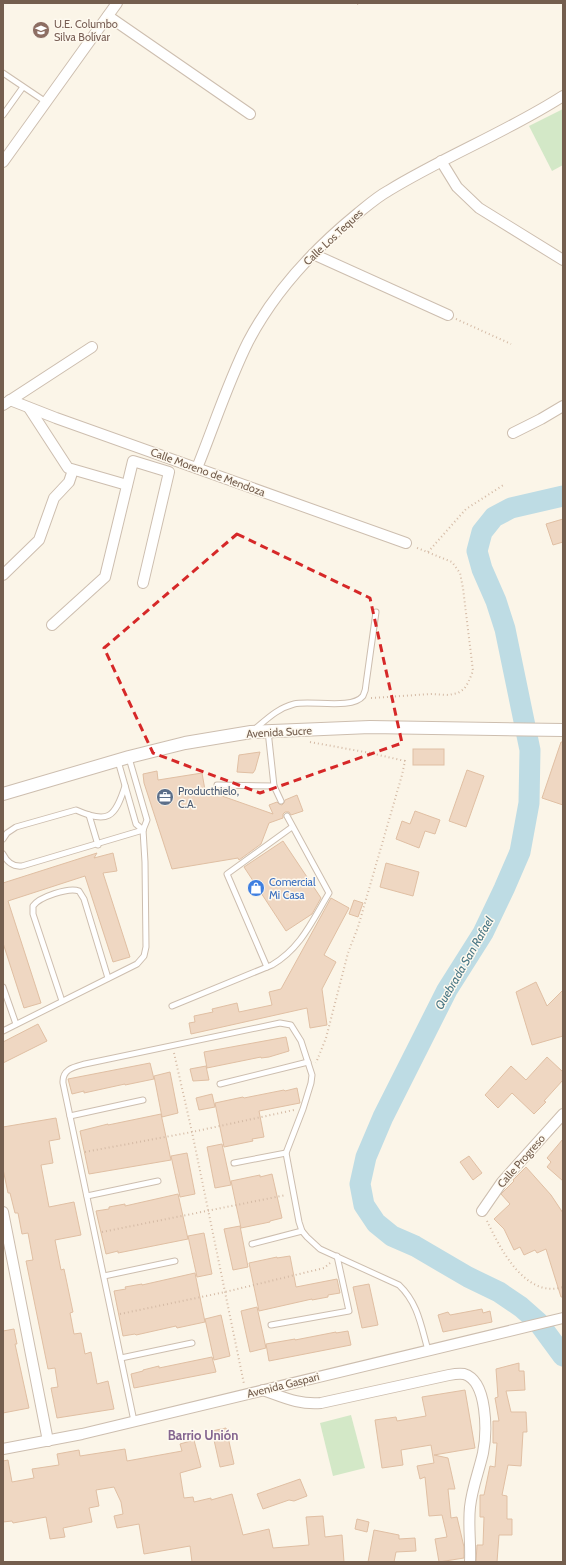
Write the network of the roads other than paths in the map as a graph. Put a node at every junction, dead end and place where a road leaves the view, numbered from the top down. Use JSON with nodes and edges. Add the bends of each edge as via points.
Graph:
{"nodes":[{"id":1,"x":117,"y":3,"type":"edge"},
{"id":2,"x":108,"y":16,"type":"junction"},
{"id":3,"x":3,"y":73,"type":"edge"},
{"id":4,"x":23,"y":87,"type":"junction"},
{"id":5,"x":563,"y":96,"type":"edge"},
{"id":6,"x":46,"y":102,"type":"junction"},
{"id":7,"x":250,"y":114,"type":"dead end"},
{"id":8,"x":3,"y":115,"type":"edge"},
{"id":9,"x":440,"y":161,"type":"junction"},
{"id":10,"x":3,"y":162,"type":"edge"},
{"id":11,"x":313,"y":254,"type":"junction"},
{"id":12,"x":563,"y":260,"type":"edge"},
{"id":13,"x":448,"y":315,"type":"road end"},
{"id":14,"x":92,"y":347,"type":"dead end"},
{"id":15,"x":7,"y":403,"type":"edge"},
{"id":16,"x":563,"y":406,"type":"edge"},
{"id":17,"x":29,"y":408,"type":"junction"},
{"id":18,"x":513,"y":433,"type":"dead end"},
{"id":19,"x":197,"y":468,"type":"junction"},
{"id":20,"x":73,"y":470,"type":"junction"},
{"id":21,"x":127,"y":485,"type":"junction"},
{"id":22,"x":406,"y":543,"type":"road end"},
{"id":23,"x":3,"y":575,"type":"edge"},
{"id":24,"x":143,"y":583,"type":"dead end"},
{"id":25,"x":376,"y":612,"type":"dead end"},
{"id":26,"x":52,"y":625,"type":"dead end"},
{"id":27,"x":558,"y":730,"type":"edge"},
{"id":28,"x":268,"y":731,"type":"junction"},
{"id":29,"x":251,"y":732,"type":"junction"},
{"id":30,"x":123,"y":758,"type":"junction"},
{"id":31,"x":217,"y":785,"type":"dead end"},
{"id":32,"x":125,"y":786,"type":"junction"},
{"id":33,"x":274,"y":786,"type":"junction"},
{"id":34,"x":3,"y":794,"type":"edge"},
{"id":35,"x":280,"y":801,"type":"dead end"},
{"id":36,"x":89,"y":815,"type":"junction"},
{"id":37,"x":287,"y":816,"type":"dead end"},
{"id":38,"x":292,"y":827,"type":"junction"},
{"id":39,"x":143,"y":830,"type":"junction"},
{"id":40,"x":3,"y":839,"type":"edge"},
{"id":41,"x":98,"y":845,"type":"junction"},
{"id":42,"x":3,"y":854,"type":"edge"},
{"id":43,"x":267,"y":967,"type":"junction"},
{"id":44,"x":108,"y":978,"type":"junction"},
{"id":45,"x":3,"y":987,"type":"edge"},
{"id":46,"x":62,"y":1001,"type":"junction"},
{"id":47,"x":172,"y":1006,"type":"dead end"},
{"id":48,"x":16,"y":1024,"type":"junction"},
{"id":49,"x":3,"y":1031,"type":"edge"},
{"id":50,"x":308,"y":1062,"type":"junction"},
{"id":51,"x":220,"y":1084,"type":"dead end"},
{"id":52,"x":143,"y":1100,"type":"dead end"},
{"id":53,"x":563,"y":1114,"type":"edge"},
{"id":54,"x":70,"y":1116,"type":"junction"},
{"id":55,"x":286,"y":1153,"type":"junction"},
{"id":56,"x":234,"y":1163,"type":"dead end"},
{"id":57,"x":158,"y":1181,"type":"dead end"},
{"id":58,"x":87,"y":1196,"type":"junction"},
{"id":59,"x":482,"y":1211,"type":"road end"},
{"id":60,"x":3,"y":1212,"type":"edge"},
{"id":61,"x":302,"y":1231,"type":"junction"},
{"id":62,"x":252,"y":1244,"type":"dead end"},
{"id":63,"x":337,"y":1256,"type":"junction"},
{"id":64,"x":175,"y":1261,"type":"dead end"},
{"id":65,"x":104,"y":1276,"type":"junction"},
{"id":66,"x":563,"y":1318,"type":"edge"},
{"id":67,"x":271,"y":1325,"type":"dead end"},
{"id":68,"x":192,"y":1343,"type":"dead end"},
{"id":69,"x":428,"y":1350,"type":"junction"},
{"id":70,"x":121,"y":1358,"type":"junction"},
{"id":71,"x":263,"y":1390,"type":"junction"},
{"id":72,"x":134,"y":1421,"type":"junction"},
{"id":73,"x":48,"y":1441,"type":"junction"},
{"id":74,"x":3,"y":1449,"type":"edge"},
{"id":75,"x":470,"y":1562,"type":"edge"}],
"edges":[{"from":1,"to":2,"type":"street"},
{"from":2,"to":6,"type":"street"},
{"from":2,"to":7,"type":"street"},
{"from":3,"to":4,"type":"lane"},
{"from":4,"to":6,"type":"lane"},
{"from":4,"to":8,"type":"lane"},
{"from":5,"to":9,"type":"street","name":"Calle Los Teques","via":[[528,118]]},
{"from":6,"to":10,"type":"street"},
{"from":9,"to":11,"type":"street","name":"Calle Los Teques","via":[[386,192]]},
{"from":9,"to":12,"type":"street","via":[[457,187],[479,208]]},
{"from":11,"to":13,"type":"street"},
{"from":11,"to":19,"type":"street","name":"Calle Los Teques","via":[[275,298],[248,342]]},
{"from":14,"to":15,"type":"street","name":"Calle Moreno de Mendoza"},
{"from":15,"to":17,"type":"street","name":"Calle Moreno de Mendoza"},
{"from":16,"to":18,"type":"street"},
{"from":17,"to":19,"type":"street","name":"Calle Moreno de Mendoza"},
{"from":17,"to":20,"type":"street","via":[[68,468]]},
{"from":19,"to":22,"type":"street","name":"Calle Moreno de Mendoza"},
{"from":20,"to":21,"type":"street"},
{"from":20,"to":23,"type":"street","via":[[69,482],[54,498],[39,540]]},
{"from":21,"to":24,"type":"street","via":[[132,461],[169,472]]},
{"from":21,"to":26,"type":"street","via":[[105,577]]},
{"from":25,"to":29,"type":"lane","via":[[365,691],[361,698],[350,703],[302,702],[287,706]]},
{"from":27,"to":28,"type":"street","name":"Avenida Sucre","via":[[370,727]]},
{"from":28,"to":29,"type":"street","name":"Avenida Sucre"},
{"from":28,"to":33,"type":"lane"},
{"from":29,"to":30,"type":"street","name":"Avenida Sucre","via":[[185,743]]},
{"from":30,"to":32,"type":"lane"},
{"from":30,"to":34,"type":"street","name":"Avenida Sucre"},
{"from":30,"to":39,"type":"lane","via":[[147,820]]},
{"from":31,"to":33,"type":"lane"},
{"from":32,"to":36,"type":"lane","via":[[113,812],[102,818]]},
{"from":32,"to":39,"type":"lane","via":[[136,824]]},
{"from":33,"to":35,"type":"lane"},
{"from":36,"to":40,"type":"lane","via":[[76,810],[16,827]]},
{"from":36,"to":41,"type":"lane"},
{"from":37,"to":38,"type":"lane"},
{"from":38,"to":43,"type":"lane","via":[[329,893],[294,949]]},
{"from":38,"to":43,"type":"lane","via":[[227,874]]},
{"from":39,"to":41,"type":"lane"},
{"from":39,"to":44,"type":"lane","via":[[146,953],[137,964]]},
{"from":41,"to":42,"type":"lane","via":[[18,867],[10,863]]},
{"from":43,"to":47,"type":"lane"},
{"from":44,"to":46,"type":"lane"},
{"from":44,"to":46,"type":"lane","via":[[84,899],[79,891],[67,890],[40,899],[33,906],[32,914]]},
{"from":45,"to":48,"type":"lane"},
{"from":46,"to":48,"type":"lane"},
{"from":48,"to":49,"type":"lane"},
{"from":50,"to":51,"type":"lane"},
{"from":50,"to":54,"type":"lane","via":[[294,1029],[284,1022],[85,1064],[69,1069],[62,1080]]},
{"from":50,"to":55,"type":"lane","via":[[312,1075],[311,1083]]},
{"from":52,"to":54,"type":"lane"},
{"from":53,"to":59,"type":"street","name":"Calle Progreso","via":[[502,1182]]},
{"from":54,"to":58,"type":"lane"},
{"from":55,"to":56,"type":"lane"},
{"from":55,"to":61,"type":"lane","via":[[296,1214]]},
{"from":57,"to":58,"type":"lane"},
{"from":58,"to":65,"type":"lane"},
{"from":60,"to":73,"type":"street"},
{"from":61,"to":62,"type":"lane"},
{"from":61,"to":63,"type":"lane","via":[[313,1244]]},
{"from":63,"to":67,"type":"lane","via":[[349,1311]]},
{"from":63,"to":69,"type":"lane","via":[[399,1285],[407,1292],[417,1312]]},
{"from":64,"to":65,"type":"lane"},
{"from":65,"to":70,"type":"lane"},
{"from":66,"to":69,"type":"street","name":"Avenida Gaspari"},
{"from":68,"to":70,"type":"lane"},
{"from":69,"to":71,"type":"street","name":"Avenida Gaspari"},
{"from":70,"to":72,"type":"lane"},
{"from":71,"to":72,"type":"street","name":"Avenida Gaspari"},
{"from":71,"to":75,"type":"street","via":[[310,1404],[459,1373],[472,1379],[480,1392],[484,1432],[483,1451],[470,1508]]},
{"from":72,"to":73,"type":"street","name":"Avenida Gaspari"},
{"from":73,"to":74,"type":"street","name":"Avenida Gaspari"}]}
